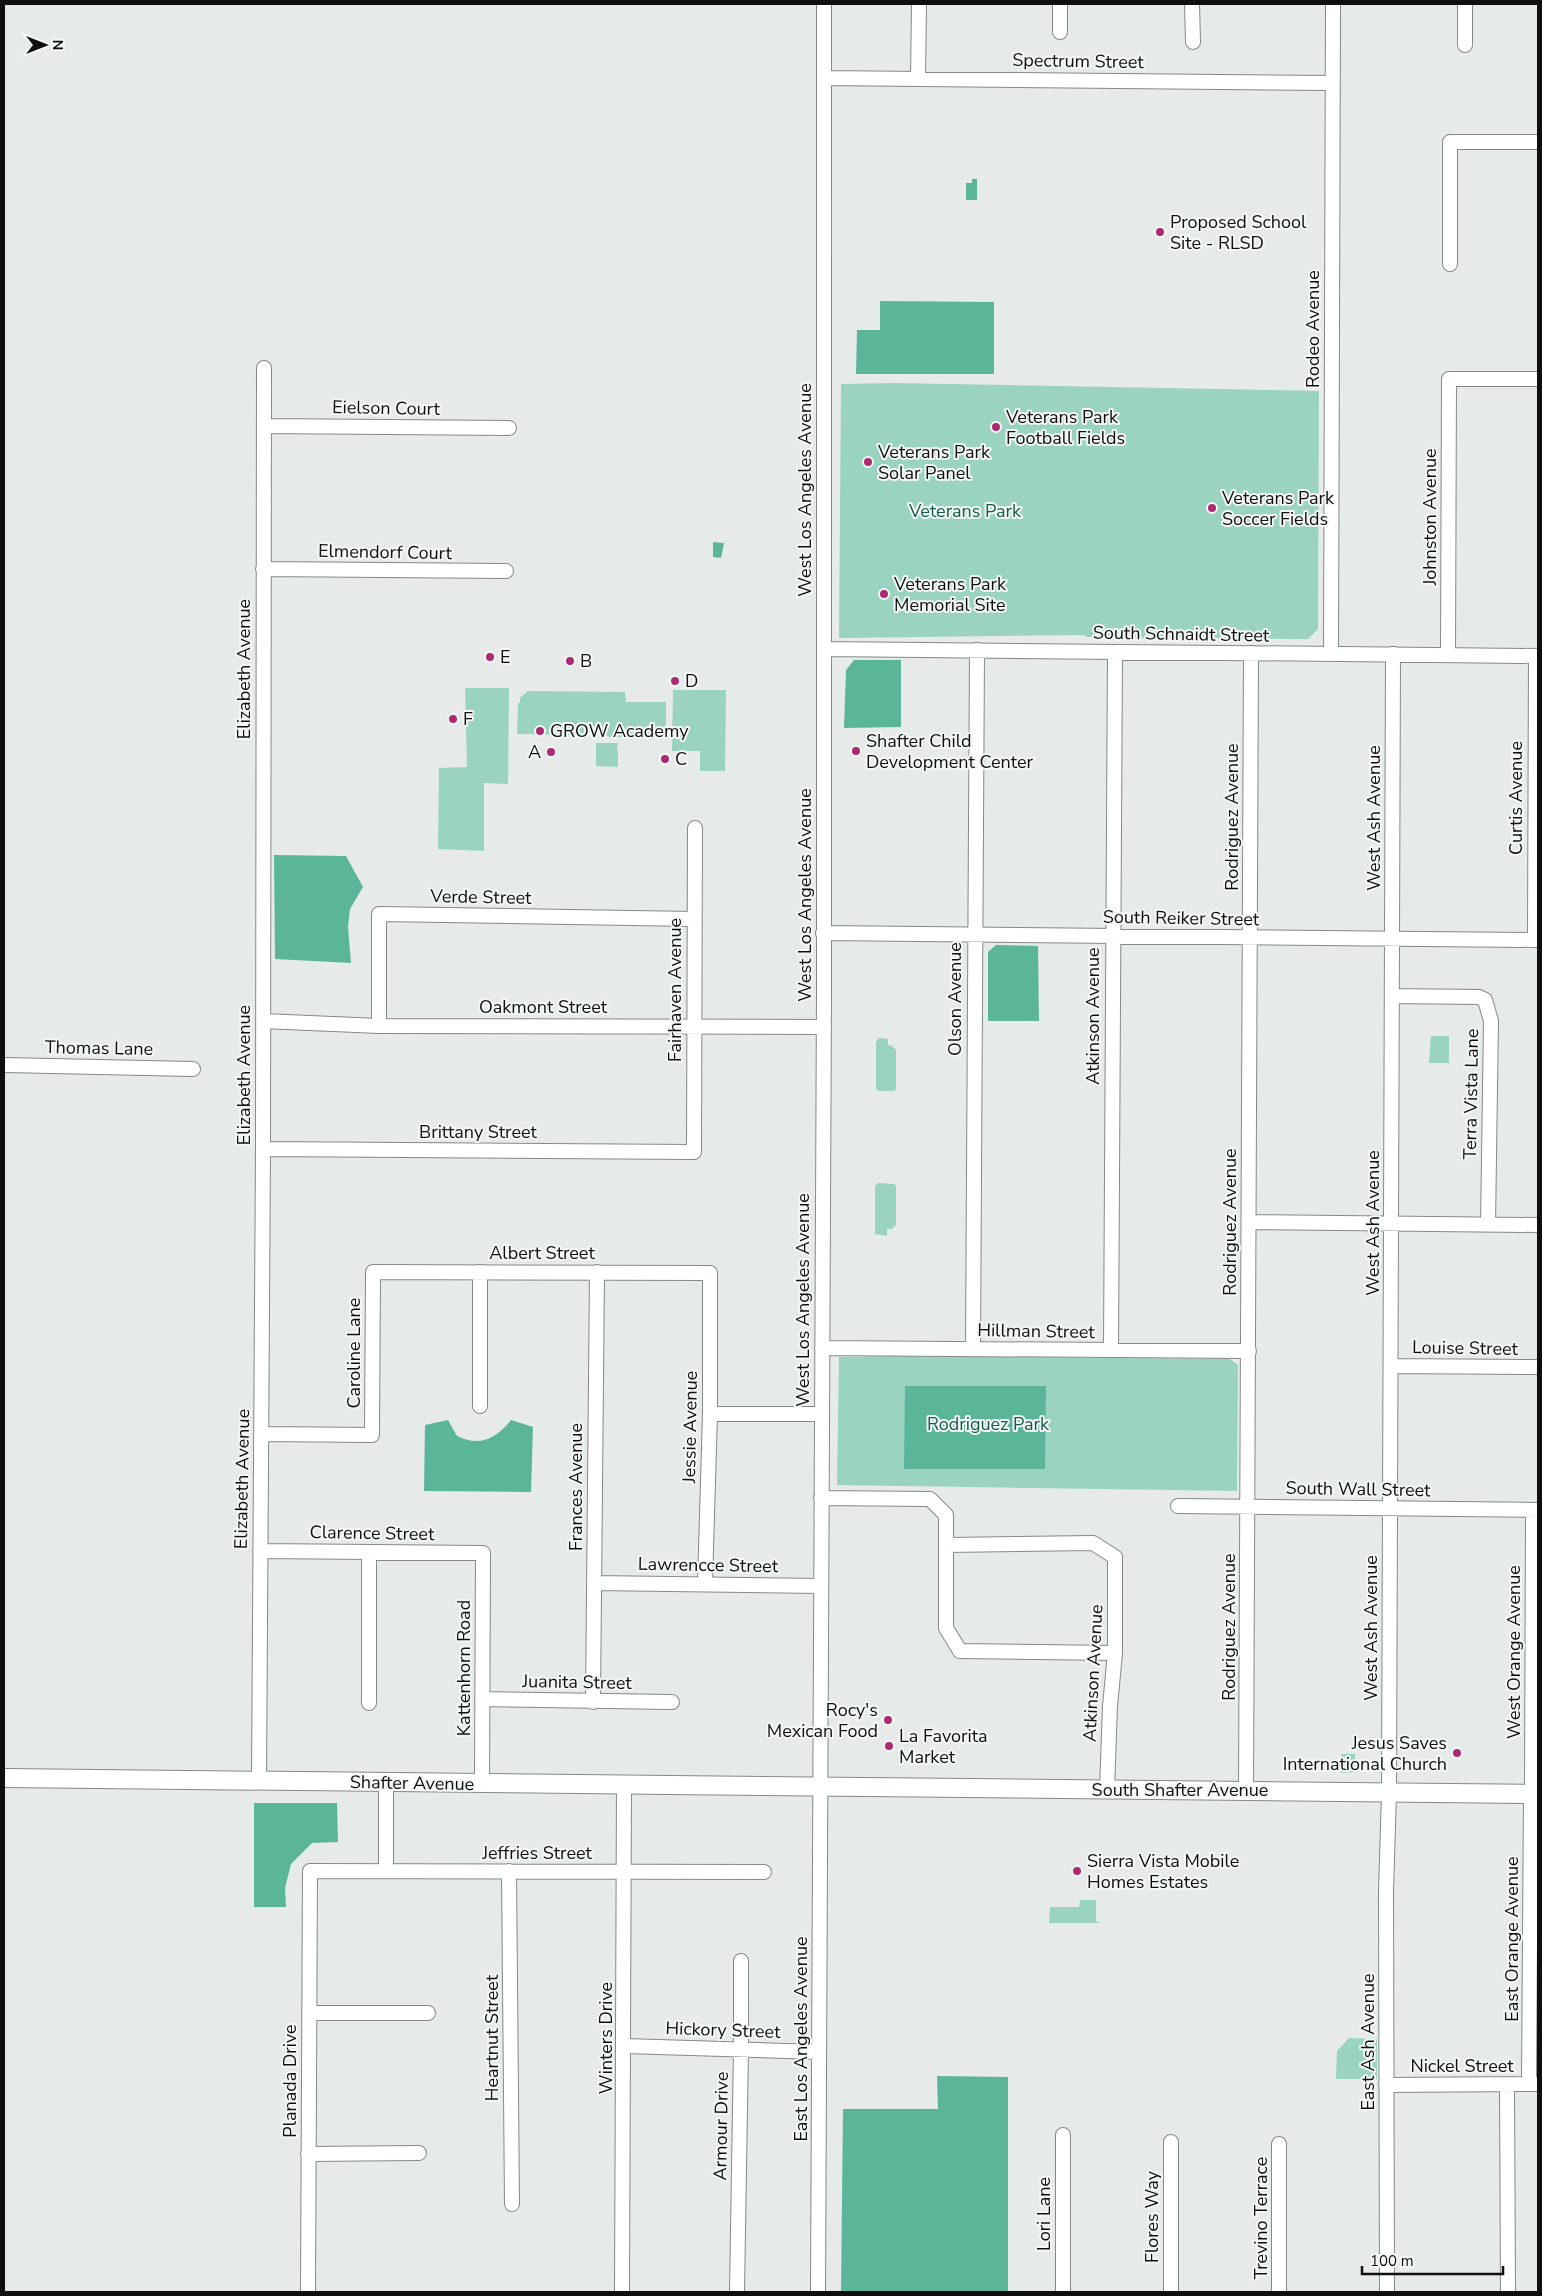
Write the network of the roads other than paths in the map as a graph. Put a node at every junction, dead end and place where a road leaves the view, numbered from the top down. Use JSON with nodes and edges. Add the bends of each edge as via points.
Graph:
{"nodes":[{"id":1,"x":824,"y":4,"type":"edge"},
{"id":2,"x":919,"y":4,"type":"edge"},
{"id":3,"x":1060,"y":4,"type":"edge"},
{"id":4,"x":1192,"y":4,"type":"edge"},
{"id":5,"x":1333,"y":4,"type":"edge"},
{"id":6,"x":1465,"y":4,"type":"edge"},
{"id":7,"x":1060,"y":32,"type":"dead end"},
{"id":8,"x":1192,"y":42,"type":"dead end"},
{"id":9,"x":1465,"y":45,"type":"dead end"},
{"id":10,"x":824,"y":78,"type":"junction"},
{"id":11,"x":918,"y":79,"type":"junction"},
{"id":12,"x":1332,"y":82,"type":"junction"},
{"id":13,"x":1538,"y":142,"type":"edge"},
{"id":14,"x":1450,"y":264,"type":"dead end"},
{"id":15,"x":264,"y":368,"type":"dead end"},
{"id":16,"x":1538,"y":379,"type":"edge"},
{"id":17,"x":264,"y":426,"type":"junction"},
{"id":18,"x":509,"y":428,"type":"dead end"},
{"id":19,"x":263,"y":569,"type":"junction"},
{"id":20,"x":506,"y":572,"type":"dead end"},
{"id":21,"x":824,"y":649,"type":"junction"},
{"id":22,"x":977,"y":650,"type":"junction"},
{"id":23,"x":1115,"y":652,"type":"junction"},
{"id":24,"x":1251,"y":653,"type":"junction"},
{"id":25,"x":1331,"y":654,"type":"junction"},
{"id":26,"x":1393,"y":654,"type":"junction"},
{"id":27,"x":1448,"y":655,"type":"junction"},
{"id":28,"x":1537,"y":656,"type":"edge"},
{"id":29,"x":695,"y":828,"type":"dead end"},
{"id":30,"x":694,"y":919,"type":"junction"},
{"id":31,"x":823,"y":933,"type":"junction"},
{"id":32,"x":974,"y":935,"type":"junction"},
{"id":33,"x":1112,"y":936,"type":"junction"},
{"id":34,"x":1250,"y":938,"type":"junction"},
{"id":35,"x":1392,"y":939,"type":"junction"},
{"id":36,"x":1536,"y":940,"type":"edge"},
{"id":37,"x":1392,"y":996,"type":"junction"},
{"id":38,"x":263,"y":1022,"type":"junction"},
{"id":39,"x":379,"y":1026,"type":"junction"},
{"id":40,"x":694,"y":1027,"type":"junction"},
{"id":41,"x":823,"y":1027,"type":"junction"},
{"id":42,"x":4,"y":1065,"type":"edge"},
{"id":43,"x":193,"y":1069,"type":"dead end"},
{"id":44,"x":263,"y":1150,"type":"junction"},
{"id":45,"x":694,"y":1152,"type":"joint"},
{"id":46,"x":1249,"y":1222,"type":"junction"},
{"id":47,"x":1391,"y":1224,"type":"junction"},
{"id":48,"x":1488,"y":1224,"type":"junction"},
{"id":49,"x":1538,"y":1225,"type":"edge"},
{"id":50,"x":373,"y":1272,"type":"joint"},
{"id":51,"x":480,"y":1272,"type":"junction"},
{"id":52,"x":597,"y":1272,"type":"junction"},
{"id":53,"x":710,"y":1273,"type":"joint"},
{"id":54,"x":822,"y":1348,"type":"junction"},
{"id":55,"x":973,"y":1349,"type":"junction"},
{"id":56,"x":1111,"y":1350,"type":"junction"},
{"id":57,"x":1249,"y":1352,"type":"junction"},
{"id":58,"x":1391,"y":1366,"type":"junction"},
{"id":59,"x":1538,"y":1367,"type":"edge"},
{"id":60,"x":480,"y":1406,"type":"dead end"},
{"id":61,"x":710,"y":1414,"type":"junction"},
{"id":62,"x":822,"y":1414,"type":"junction"},
{"id":63,"x":262,"y":1434,"type":"junction"},
{"id":64,"x":821,"y":1498,"type":"junction"},
{"id":65,"x":1178,"y":1506,"type":"dead end"},
{"id":66,"x":1248,"y":1507,"type":"junction"},
{"id":67,"x":1390,"y":1508,"type":"junction"},
{"id":68,"x":1536,"y":1510,"type":"edge"},
{"id":69,"x":946,"y":1545,"type":"junction"},
{"id":70,"x":260,"y":1551,"type":"junction"},
{"id":71,"x":369,"y":1552,"type":"junction"},
{"id":72,"x":483,"y":1553,"type":"joint"},
{"id":73,"x":594,"y":1583,"type":"junction"},
{"id":74,"x":705,"y":1583,"type":"junction"},
{"id":75,"x":821,"y":1586,"type":"junction"},
{"id":76,"x":1115,"y":1653,"type":"junction"},
{"id":77,"x":482,"y":1699,"type":"junction"},
{"id":78,"x":593,"y":1702,"type":"junction"},
{"id":79,"x":672,"y":1702,"type":"dead end"},
{"id":80,"x":369,"y":1703,"type":"dead end"},
{"id":81,"x":4,"y":1778,"type":"edge"},
{"id":82,"x":259,"y":1781,"type":"junction"},
{"id":83,"x":386,"y":1782,"type":"junction"},
{"id":84,"x":482,"y":1783,"type":"junction"},
{"id":85,"x":624,"y":1785,"type":"junction"},
{"id":86,"x":820,"y":1787,"type":"junction"},
{"id":87,"x":1107,"y":1790,"type":"junction"},
{"id":88,"x":1246,"y":1790,"type":"junction"},
{"id":89,"x":1389,"y":1793,"type":"junction"},
{"id":90,"x":1534,"y":1794,"type":"edge"},
{"id":91,"x":310,"y":1870,"type":"joint"},
{"id":92,"x":386,"y":1871,"type":"junction"},
{"id":93,"x":509,"y":1871,"type":"junction"},
{"id":94,"x":624,"y":1872,"type":"junction"},
{"id":95,"x":764,"y":1872,"type":"dead end"},
{"id":96,"x":1534,"y":1947,"type":"edge"},
{"id":97,"x":740,"y":1960,"type":"dead end"},
{"id":98,"x":309,"y":2013,"type":"junction"},
{"id":99,"x":428,"y":2013,"type":"dead end"},
{"id":100,"x":625,"y":2046,"type":"junction"},
{"id":101,"x":741,"y":2049,"type":"junction"},
{"id":102,"x":820,"y":2052,"type":"junction"},
{"id":103,"x":1507,"y":2084,"type":"junction"},
{"id":104,"x":1534,"y":2084,"type":"edge"},
{"id":105,"x":1386,"y":2085,"type":"junction"},
{"id":106,"x":1063,"y":2136,"type":"dead end"},
{"id":107,"x":1171,"y":2142,"type":"dead end"},
{"id":108,"x":1279,"y":2144,"type":"dead end"},
{"id":109,"x":419,"y":2153,"type":"dead end"},
{"id":110,"x":308,"y":2154,"type":"junction"},
{"id":111,"x":512,"y":2204,"type":"dead end"},
{"id":112,"x":308,"y":2292,"type":"edge"},
{"id":113,"x":622,"y":2292,"type":"edge"},
{"id":114,"x":736,"y":2292,"type":"edge"},
{"id":115,"x":818,"y":2292,"type":"edge"},
{"id":116,"x":1063,"y":2292,"type":"edge"},
{"id":117,"x":1172,"y":2292,"type":"edge"},
{"id":118,"x":1279,"y":2292,"type":"edge"},
{"id":119,"x":1387,"y":2292,"type":"edge"},
{"id":120,"x":1508,"y":2292,"type":"edge"}],
"edges":[{"from":1,"to":10,"type":"street","name":"West Los Angeles Avenue"},
{"from":2,"to":11,"type":"street"},
{"from":3,"to":7,"type":"street"},
{"from":4,"to":8,"type":"street"},
{"from":5,"to":12,"type":"street","name":"Rodeo Avenue"},
{"from":6,"to":9,"type":"street"},
{"from":10,"to":11,"type":"street","name":"Spectrum Street"},
{"from":10,"to":21,"type":"street","name":"West Los Angeles Avenue"},
{"from":11,"to":12,"type":"street","name":"Spectrum Street"},
{"from":12,"to":25,"type":"street","name":"Rodeo Avenue"},
{"from":13,"to":14,"type":"street","via":[[1450,142]]},
{"from":15,"to":17,"type":"street","name":"Elizabeth Avenue"},
{"from":16,"to":27,"type":"street","name":"Johnston Avenue","via":[[1450,379]]},
{"from":17,"to":18,"type":"street","name":"Eielson Court"},
{"from":17,"to":19,"type":"street","name":"Elizabeth Avenue"},
{"from":19,"to":20,"type":"street","name":"Elmendorf Court"},
{"from":19,"to":38,"type":"street","name":"Elizabeth Avenue"},
{"from":21,"to":22,"type":"street","name":"South Schnaidt Street"},
{"from":21,"to":31,"type":"street","name":"West Los Angeles Avenue"},
{"from":22,"to":23,"type":"street","name":"South Schnaidt Street"},
{"from":22,"to":32,"type":"street","name":"Olson Avenue"},
{"from":23,"to":24,"type":"street","name":"South Schnaidt Street"},
{"from":23,"to":33,"type":"street","name":"Atkinson Avenue"},
{"from":24,"to":25,"type":"street","name":"South Schnaidt Street"},
{"from":24,"to":34,"type":"street","name":"Rodriguez Avenue"},
{"from":25,"to":26,"type":"street","name":"South Schnaidt Street"},
{"from":26,"to":27,"type":"street","name":"South Schnaidt Street"},
{"from":26,"to":35,"type":"street","name":"West Ash Avenue"},
{"from":27,"to":28,"type":"street","name":"South Schnaidt Street"},
{"from":28,"to":36,"type":"street","name":"Curtis Avenue"},
{"from":29,"to":30,"type":"street","name":"Fairhaven Avenue"},
{"from":30,"to":39,"type":"street","name":"Verde Street","via":[[379,914]]},
{"from":30,"to":40,"type":"street","name":"Fairhaven Avenue"},
{"from":31,"to":32,"type":"street","name":"South Reiker Street"},
{"from":31,"to":41,"type":"street","name":"West Los Angeles Avenue"},
{"from":32,"to":33,"type":"street","name":"South Reiker Street"},
{"from":32,"to":55,"type":"street","name":"Olson Avenue"},
{"from":33,"to":34,"type":"street","name":"South Reiker Street"},
{"from":33,"to":56,"type":"street","name":"Atkinson Avenue"},
{"from":34,"to":35,"type":"street","name":"South Reiker Street"},
{"from":34,"to":46,"type":"street","name":"Rodriguez Avenue"},
{"from":35,"to":36,"type":"street","name":"South Reiker Street"},
{"from":35,"to":37,"type":"street","name":"West Ash Avenue"},
{"from":37,"to":47,"type":"street","name":"West Ash Avenue"},
{"from":37,"to":48,"type":"street","name":"Terra Vista Lane","via":[[1479,997],[1485,1000],[1491,1021]]},
{"from":38,"to":39,"type":"street","name":"Oakmont Street"},
{"from":38,"to":44,"type":"street","name":"Elizabeth Avenue"},
{"from":39,"to":40,"type":"street","name":"Oakmont Street"},
{"from":40,"to":41,"type":"street","name":"Oakmont Street"},
{"from":40,"to":45,"type":"street","name":"Fairhaven Avenue"},
{"from":41,"to":54,"type":"street","name":"West Los Angeles Avenue"},
{"from":42,"to":43,"type":"street","name":"Thomas Lane"},
{"from":44,"to":45,"type":"street","name":"Brittany Street"},
{"from":44,"to":63,"type":"street","name":"Elizabeth Avenue"},
{"from":46,"to":47,"type":"street"},
{"from":46,"to":57,"type":"street","name":"Rodriguez Avenue"},
{"from":47,"to":48,"type":"street"},
{"from":47,"to":58,"type":"street","name":"West Ash Avenue"},
{"from":48,"to":49,"type":"street"},
{"from":50,"to":51,"type":"street","name":"Albert Street"},
{"from":50,"to":63,"type":"street","name":"Caroline Lane","via":[[372,1435]]},
{"from":51,"to":52,"type":"street","name":"Albert Street"},
{"from":51,"to":60,"type":"street"},
{"from":52,"to":53,"type":"street","name":"Albert Street"},
{"from":52,"to":73,"type":"street","name":"Frances Avenue"},
{"from":53,"to":61,"type":"street","name":"Jessie Avenue"},
{"from":54,"to":55,"type":"street","name":"Hillman Street"},
{"from":54,"to":62,"type":"street","name":"West Los Angeles Avenue"},
{"from":55,"to":56,"type":"street","name":"Hillman Street"},
{"from":56,"to":57,"type":"street","name":"Hillman Street"},
{"from":57,"to":66,"type":"street","name":"Rodriguez Avenue"},
{"from":58,"to":59,"type":"street","name":"Louise Street"},
{"from":58,"to":67,"type":"street","name":"West Ash Avenue"},
{"from":61,"to":62,"type":"street"},
{"from":61,"to":74,"type":"street","name":"Jessie Avenue"},
{"from":62,"to":64,"type":"street","name":"West Los Angeles Avenue"},
{"from":63,"to":70,"type":"street","name":"Elizabeth Avenue"},
{"from":64,"to":69,"type":"street","via":[[930,1499],[946,1515]]},
{"from":64,"to":75,"type":"street","name":"West Los Angeles Avenue"},
{"from":65,"to":66,"type":"street","name":"South Wall Street"},
{"from":66,"to":67,"type":"street","name":"South Wall Street"},
{"from":66,"to":88,"type":"street","name":"Rodriguez Avenue"},
{"from":67,"to":68,"type":"street","name":"South Wall Street"},
{"from":67,"to":89,"type":"street","name":"West Ash Avenue"},
{"from":68,"to":90,"type":"street","name":"West Orange Avenue"},
{"from":69,"to":76,"type":"street","via":[[946,1628],[960,1651]]},
{"from":69,"to":76,"type":"street","name":"Atkinson Avenue","via":[[1093,1543],[1115,1557]]},
{"from":70,"to":71,"type":"street","name":"Clarence Street"},
{"from":70,"to":82,"type":"street","name":"Elizabeth Avenue"},
{"from":71,"to":72,"type":"street","name":"Clarence Street"},
{"from":71,"to":80,"type":"street"},
{"from":72,"to":77,"type":"street","name":"Kattenhorn Road"},
{"from":73,"to":74,"type":"street","name":"Lawrencce Street"},
{"from":73,"to":78,"type":"street","name":"Frances Avenue"},
{"from":74,"to":75,"type":"street","name":"Lawrencce Street"},
{"from":75,"to":86,"type":"street","name":"West Los Angeles Avenue"},
{"from":76,"to":87,"type":"street","name":"Atkinson Avenue"},
{"from":77,"to":78,"type":"street","name":"Juanita Street"},
{"from":77,"to":84,"type":"street","name":"Kattenhorn Road"},
{"from":78,"to":79,"type":"street","name":"Juanita Street"},
{"from":81,"to":82,"type":"main road","name":"Shafter Avenue"},
{"from":82,"to":83,"type":"main road","name":"Shafter Avenue"},
{"from":83,"to":84,"type":"main road","name":"Shafter Avenue"},
{"from":83,"to":92,"type":"street"},
{"from":84,"to":85,"type":"main road","name":"Shafter Avenue"},
{"from":85,"to":86,"type":"main road","name":"Shafter Avenue"},
{"from":85,"to":94,"type":"street","name":"Winters Drive"},
{"from":86,"to":87,"type":"main road","name":"South Shafter Avenue"},
{"from":86,"to":102,"type":"street","name":"East Los Angeles Avenue"},
{"from":87,"to":88,"type":"main road","name":"South Shafter Avenue"},
{"from":88,"to":89,"type":"main road","name":"South Shafter Avenue"},
{"from":89,"to":90,"type":"main road","name":"South Shafter Avenue"},
{"from":89,"to":105,"type":"street","name":"East Ash Avenue"},
{"from":90,"to":96,"type":"street","name":"East Orange Avenue"},
{"from":91,"to":92,"type":"street","name":"Jeffries Street"},
{"from":91,"to":98,"type":"street","name":"Planada Drive"},
{"from":92,"to":93,"type":"street","name":"Jeffries Street"},
{"from":93,"to":94,"type":"street","name":"Jeffries Street"},
{"from":93,"to":111,"type":"street","name":"Heartnut Street"},
{"from":94,"to":95,"type":"street","name":"Jeffries Street"},
{"from":94,"to":100,"type":"street","name":"Winters Drive"},
{"from":96,"to":104,"type":"street","name":"East Orange Avenue"},
{"from":97,"to":101,"type":"street","name":"Armour Drive"},
{"from":98,"to":99,"type":"street"},
{"from":98,"to":110,"type":"street","name":"Planada Drive"},
{"from":100,"to":101,"type":"street","name":"Hickory Street"},
{"from":100,"to":113,"type":"street","name":"Winters Drive"},
{"from":101,"to":102,"type":"street","name":"Hickory Street"},
{"from":101,"to":114,"type":"street","name":"Armour Drive"},
{"from":102,"to":115,"type":"street","name":"East Los Angeles Avenue"},
{"from":103,"to":104,"type":"street","name":"Nickel Street"},
{"from":103,"to":105,"type":"street","name":"Nickel Street"},
{"from":103,"to":120,"type":"street"},
{"from":105,"to":119,"type":"street","name":"East Ash Avenue"},
{"from":106,"to":116,"type":"street","name":"Lori Lane"},
{"from":107,"to":117,"type":"street","name":"Flores Way"},
{"from":108,"to":118,"type":"street","name":"Trevino Terrace"},
{"from":109,"to":110,"type":"street"},
{"from":110,"to":112,"type":"street","name":"Planada Drive"}]}
